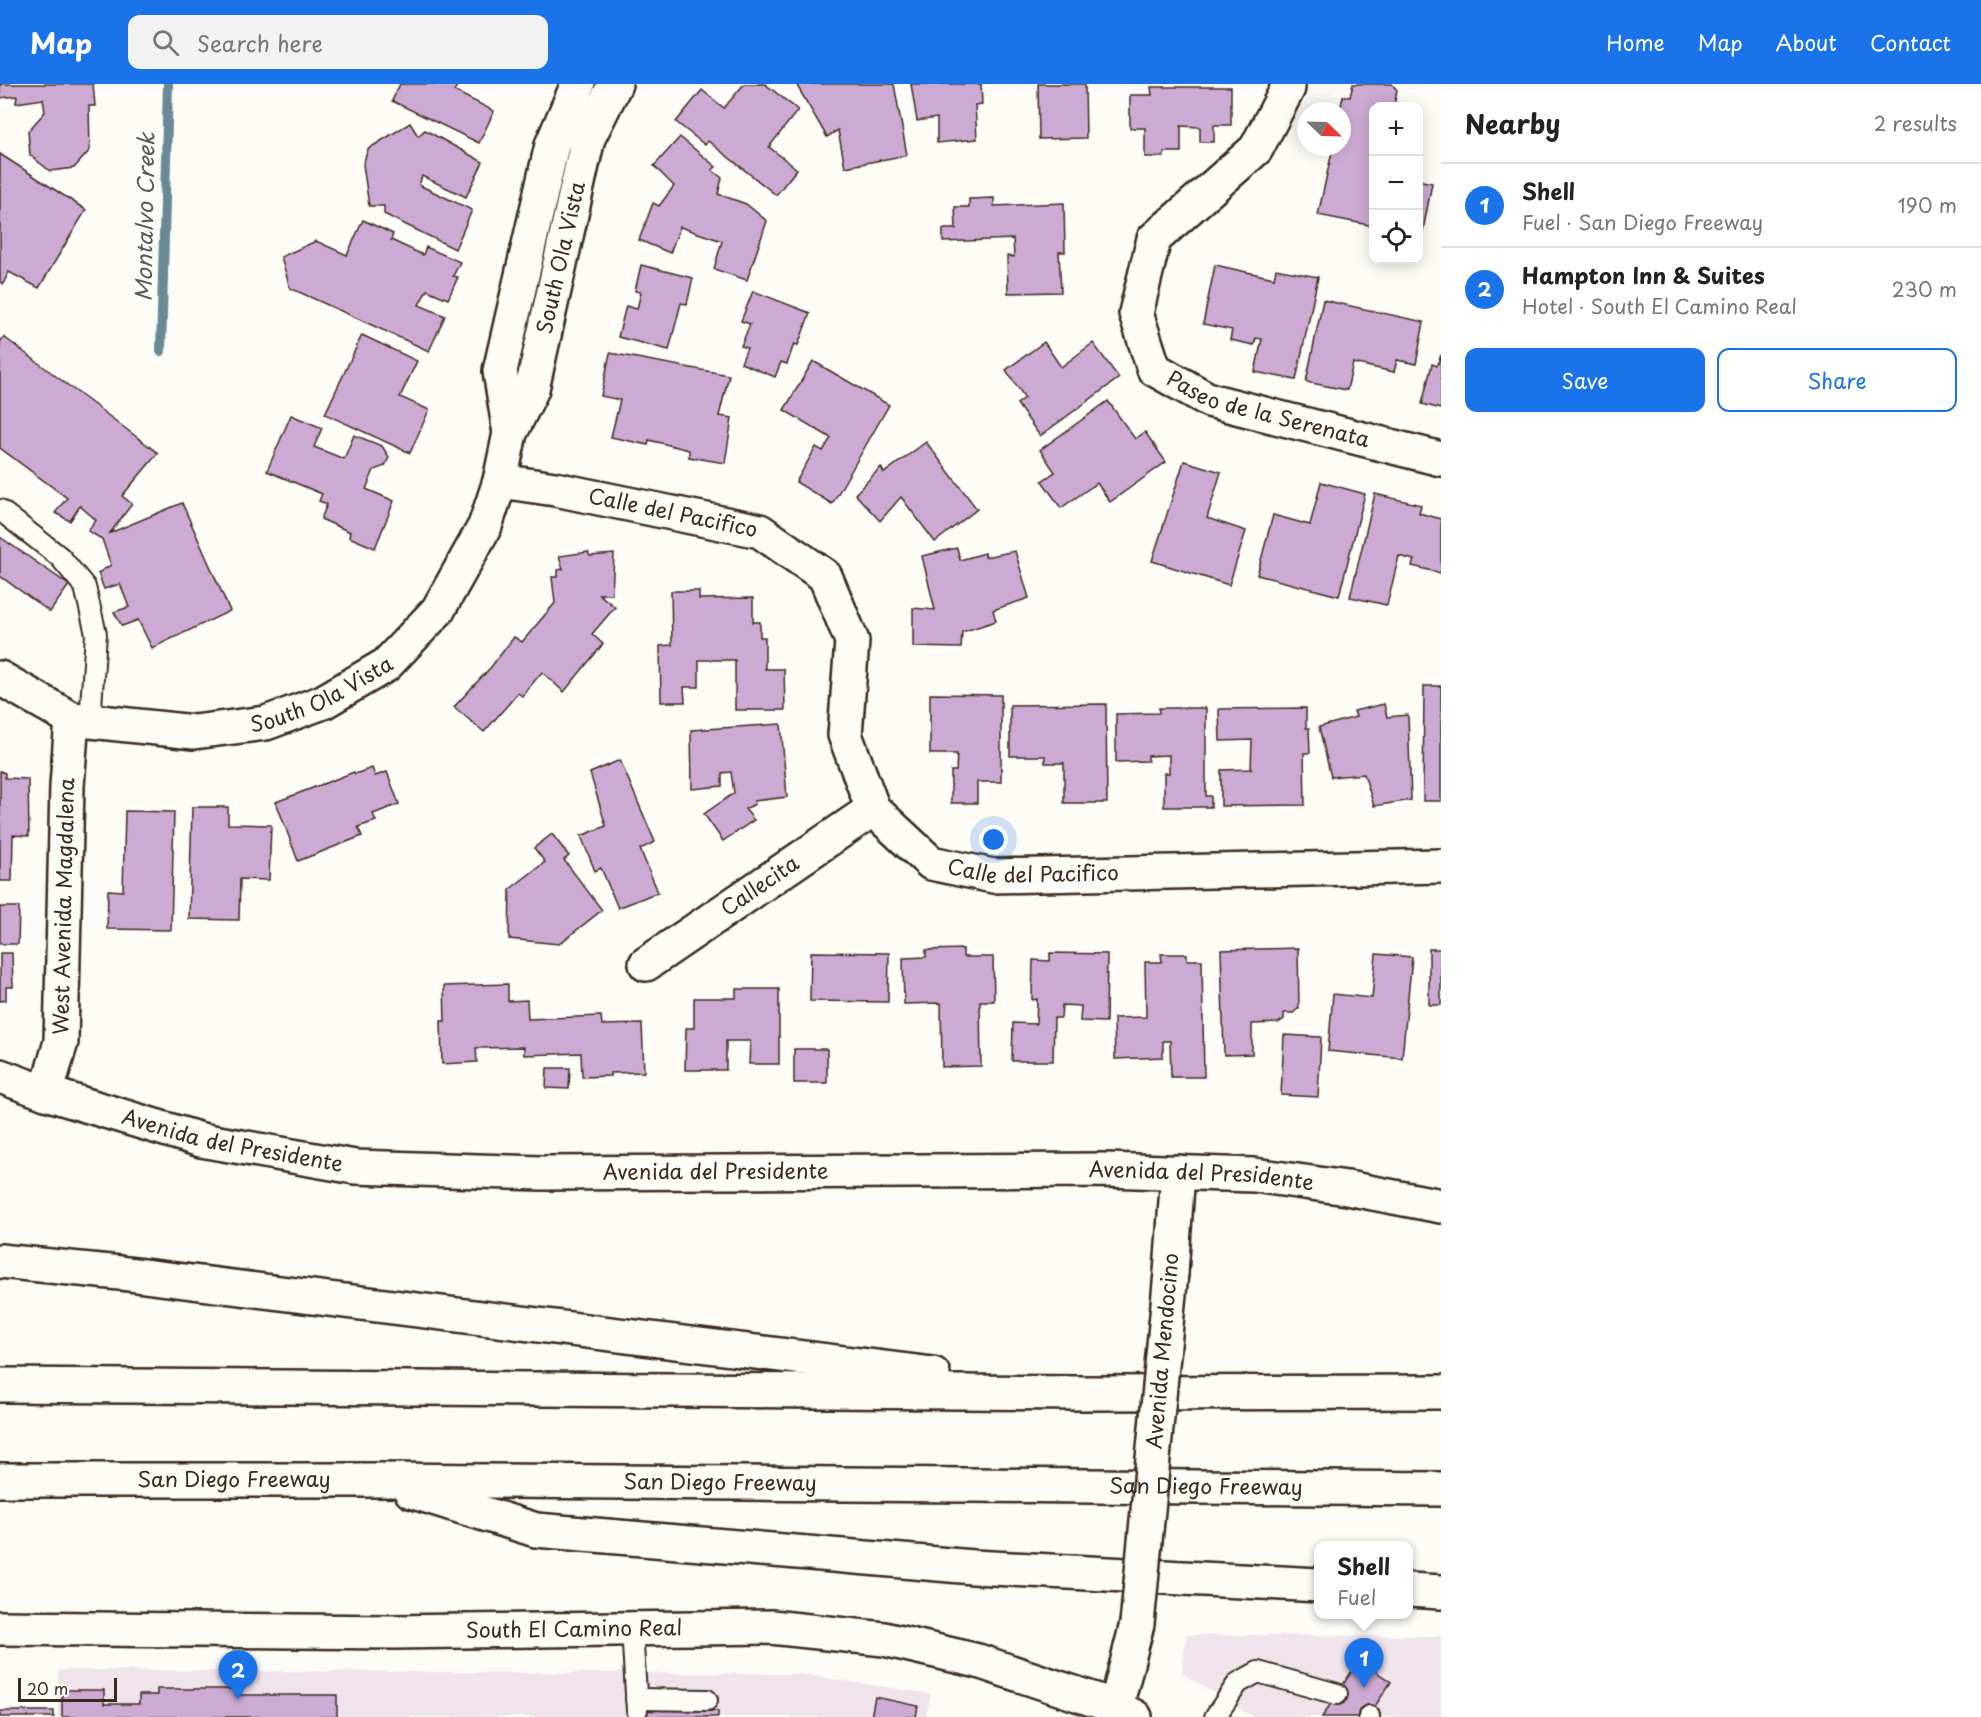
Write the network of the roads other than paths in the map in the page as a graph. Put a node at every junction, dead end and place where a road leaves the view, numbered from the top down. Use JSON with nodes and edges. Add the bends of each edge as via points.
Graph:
{"nodes":[{"id":1,"x":578,"y":84,"type":"edge"},
{"id":2,"x":615,"y":84,"type":"edge"},
{"id":3,"x":1288,"y":84,"type":"edge"},
{"id":4,"x":510,"y":433,"type":"junction"},
{"id":5,"x":1441,"y":459,"type":"edge"},
{"id":6,"x":500,"y":481,"type":"junction"},
{"id":7,"x":0,"y":510,"type":"edge"},
{"id":8,"x":0,"y":678,"type":"edge"},
{"id":9,"x":81,"y":720,"type":"junction"},
{"id":10,"x":873,"y":809,"type":"junction"},
{"id":11,"x":1441,"y":866,"type":"edge"},
{"id":12,"x":646,"y":963,"type":"dead end"},
{"id":13,"x":0,"y":1076,"type":"edge"},
{"id":14,"x":46,"y":1093,"type":"junction"},
{"id":15,"x":1178,"y":1172,"type":"junction"},
{"id":16,"x":1441,"y":1206,"type":"edge"},
{"id":17,"x":0,"y":1261,"type":"edge"},
{"id":18,"x":0,"y":1385,"type":"edge"},
{"id":19,"x":1441,"y":1392,"type":"edge"},
{"id":20,"x":1086,"y":1393,"type":"junction"},
{"id":21,"x":0,"y":1480,"type":"edge"},
{"id":22,"x":378,"y":1480,"type":"junction"},
{"id":23,"x":1441,"y":1489,"type":"edge"},
{"id":24,"x":1314,"y":1585,"type":"edge"},
{"id":25,"x":1413,"y":1590,"type":"edge"},
{"id":26,"x":1441,"y":1592,"type":"edge"},
{"id":27,"x":0,"y":1628,"type":"edge"},
{"id":28,"x":632,"y":1629,"type":"junction"},
{"id":29,"x":1337,"y":1694,"type":"dead end"},
{"id":30,"x":707,"y":1700,"type":"dead end"},
{"id":31,"x":1126,"y":1712,"type":"edge"},
{"id":32,"x":1215,"y":1717,"type":"edge"}],
"edges":[{"from":1,"to":4,"type":"main road","name":"South Ola Vista","via":[[552,145],[500,371]]},
{"from":2,"to":4,"type":"main road","name":"South Ola Vista","via":[[588,138],[532,389]]},
{"from":3,"to":5,"type":"main road","name":"Paseo de la Serenata","via":[[1256,149],[1154,239],[1136,313],[1154,369],[1209,400]]},
{"from":4,"to":6,"type":"main road","name":"South Ola Vista"},
{"from":6,"to":9,"type":"main road","name":"South Ola Vista","via":[[485,526],[438,610],[386,665],[332,697],[266,723],[194,732]]},
{"from":6,"to":10,"type":"main road","name":"Calle del Pacifico","via":[[760,531],[825,576],[852,641],[846,735]]},
{"from":7,"to":9,"type":"lane","via":[[60,557],[85,587],[96,634]]},
{"from":8,"to":9,"type":"main road","name":"South Ola Vista"},
{"from":9,"to":14,"type":"main road","name":"West Avenida Magdalena","via":[[67,786],[61,1042]]},
{"from":10,"to":11,"type":"main road","name":"Calle del Pacifico","via":[[931,863],[993,876]]},
{"from":10,"to":12,"type":"main road","name":"Callecita"},
{"from":13,"to":14,"type":"main road","name":"Avenida del Presidente"},
{"from":14,"to":15,"type":"main road","name":"Avenida del Presidente","via":[[201,1140],[355,1167],[542,1173]]},
{"from":15,"to":16,"type":"main road","name":"Avenida del Presidente","via":[[1254,1175]]},
{"from":15,"to":31,"type":"main road","name":"Avenida Mendocino","bridge":true},
{"from":17,"to":20,"type":"main road"},
{"from":18,"to":20,"type":"main road"},
{"from":19,"to":20,"type":"main road"},
{"from":21,"to":22,"type":"main road","name":"San Diego Freeway"},
{"from":22,"to":23,"type":"main road","name":"San Diego Freeway"},
{"from":22,"to":24,"type":"main road","via":[[536,1530],[973,1567]]},
{"from":25,"to":26,"type":"main road"},
{"from":27,"to":28,"type":"main road","name":"South El Camino Real","via":[[393,1632]]},
{"from":28,"to":30,"type":"lane","via":[[636,1704]]},
{"from":28,"to":31,"type":"main road","name":"South El Camino Real","via":[[771,1628],[884,1639],[978,1661]]},
{"from":29,"to":32,"type":"lane","via":[[1258,1672],[1238,1683]]}]}
